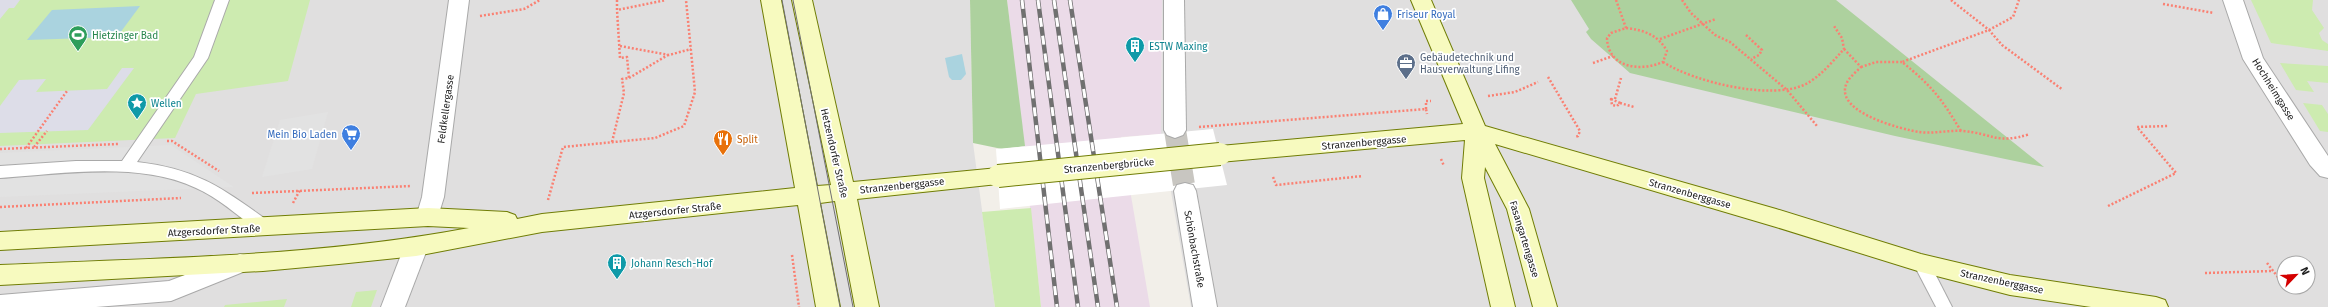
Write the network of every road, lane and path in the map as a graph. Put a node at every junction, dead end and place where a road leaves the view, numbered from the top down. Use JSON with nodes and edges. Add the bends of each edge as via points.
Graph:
{"nodes":[{"id":1,"x":222,"y":0,"type":"edge"},
{"id":2,"x":540,"y":0,"type":"edge"},
{"id":3,"x":617,"y":0,"type":"edge"},
{"id":4,"x":666,"y":0,"type":"edge"},
{"id":5,"x":686,"y":0,"type":"edge"},
{"id":6,"x":771,"y":0,"type":"edge"},
{"id":7,"x":802,"y":0,"type":"edge"},
{"id":8,"x":1174,"y":0,"type":"edge"},
{"id":9,"x":1421,"y":0,"type":"edge"},
{"id":10,"x":1616,"y":0,"type":"edge"},
{"id":11,"x":1682,"y":0,"type":"edge"},
{"id":12,"x":1951,"y":0,"type":"edge"},
{"id":13,"x":2019,"y":0,"type":"edge"},
{"id":14,"x":2164,"y":4,"type":"dead end"},
{"id":15,"x":2237,"y":9,"type":"edge"},
{"id":16,"x":458,"y":10,"type":"edge"},
{"id":17,"x":617,"y":10,"type":"junction"},
{"id":18,"x":1716,"y":19,"type":"dead end"},
{"id":19,"x":1703,"y":24,"type":"junction"},
{"id":20,"x":1834,"y":26,"type":"dead end"},
{"id":21,"x":1626,"y":28,"type":"junction"},
{"id":22,"x":1989,"y":30,"type":"junction"},
{"id":23,"x":1746,"y":35,"type":"dead end"},
{"id":24,"x":1660,"y":39,"type":"junction"},
{"id":25,"x":620,"y":46,"type":"junction"},
{"id":26,"x":691,"y":49,"type":"junction"},
{"id":27,"x":1844,"y":49,"type":"junction"},
{"id":28,"x":669,"y":55,"type":"junction"},
{"id":29,"x":1613,"y":56,"type":"junction"},
{"id":30,"x":1751,"y":60,"type":"junction"},
{"id":31,"x":1663,"y":62,"type":"junction"},
{"id":32,"x":1902,"y":62,"type":"junction"},
{"id":33,"x":1593,"y":63,"type":"dead end"},
{"id":34,"x":1861,"y":68,"type":"junction"},
{"id":35,"x":1548,"y":77,"type":"dead end"},
{"id":36,"x":629,"y":78,"type":"junction"},
{"id":37,"x":1621,"y":78,"type":"dead end"},
{"id":38,"x":1538,"y":82,"type":"dead end"},
{"id":39,"x":1787,"y":90,"type":"junction"},
{"id":40,"x":2063,"y":90,"type":"dead end"},
{"id":41,"x":68,"y":91,"type":"dead end"},
{"id":42,"x":1488,"y":96,"type":"dead end"},
{"id":43,"x":1615,"y":99,"type":"junction"},
{"id":44,"x":1431,"y":101,"type":"dead end"},
{"id":45,"x":1620,"y":103,"type":"junction"},
{"id":46,"x":1634,"y":107,"type":"dead end"},
{"id":47,"x":1426,"y":109,"type":"junction"},
{"id":48,"x":1427,"y":114,"type":"dead end"},
{"id":49,"x":1281,"y":120,"type":"junction"},
{"id":50,"x":1282,"y":126,"type":"dead end"},
{"id":51,"x":1818,"y":126,"type":"dead end"},
{"id":52,"x":2168,"y":126,"type":"dead end"},
{"id":53,"x":1198,"y":127,"type":"dead end"},
{"id":54,"x":1175,"y":130,"type":"tunnel mouth"},
{"id":55,"x":47,"y":131,"type":"dead end"},
{"id":56,"x":1477,"y":131,"type":"junction"},
{"id":57,"x":1962,"y":131,"type":"junction"},
{"id":58,"x":2030,"y":134,"type":"dead end"},
{"id":59,"x":1578,"y":136,"type":"dead end"},
{"id":60,"x":612,"y":142,"type":"junction"},
{"id":61,"x":26,"y":148,"type":"dead end"},
{"id":62,"x":34,"y":148,"type":"dead end"},
{"id":63,"x":1220,"y":154,"type":"joint"},
{"id":64,"x":1441,"y":159,"type":"dead end"},
{"id":65,"x":1444,"y":166,"type":"dead end"},
{"id":66,"x":125,"y":168,"type":"junction"},
{"id":67,"x":2328,"y":170,"type":"edge"},
{"id":68,"x":0,"y":172,"type":"edge"},
{"id":69,"x":998,"y":176,"type":"joint"},
{"id":70,"x":1363,"y":176,"type":"dead end"},
{"id":71,"x":1274,"y":177,"type":"dead end"},
{"id":72,"x":843,"y":191,"type":"junction"},
{"id":73,"x":1185,"y":191,"type":"tunnel mouth"},
{"id":74,"x":246,"y":194,"type":"dead end"},
{"id":75,"x":808,"y":196,"type":"junction"},
{"id":76,"x":190,"y":197,"type":"dead end"},
{"id":77,"x":2108,"y":206,"type":"dead end"},
{"id":78,"x":0,"y":207,"type":"edge"},
{"id":79,"x":428,"y":217,"type":"junction"},
{"id":80,"x":542,"y":223,"type":"junction"},
{"id":81,"x":265,"y":227,"type":"junction"},
{"id":82,"x":0,"y":241,"type":"edge"},
{"id":83,"x":416,"y":247,"type":"junction"},
{"id":84,"x":791,"y":250,"type":"dead end"},
{"id":85,"x":240,"y":263,"type":"junction"},
{"id":86,"x":1921,"y":263,"type":"junction"},
{"id":87,"x":2267,"y":263,"type":"dead end"},
{"id":88,"x":2273,"y":271,"type":"junction"},
{"id":89,"x":2205,"y":273,"type":"dead end"},
{"id":90,"x":0,"y":275,"type":"edge"},
{"id":91,"x":2276,"y":275,"type":"edge"},
{"id":92,"x":4,"y":305,"type":"edge"},
{"id":93,"x":393,"y":307,"type":"edge"},
{"id":94,"x":799,"y":307,"type":"edge"},
{"id":95,"x":828,"y":307,"type":"edge"},
{"id":96,"x":867,"y":307,"type":"edge"},
{"id":97,"x":1205,"y":307,"type":"edge"},
{"id":98,"x":1503,"y":307,"type":"edge"},
{"id":99,"x":1545,"y":307,"type":"edge"},
{"id":100,"x":1944,"y":307,"type":"edge"},
{"id":101,"x":2156,"y":307,"type":"edge"}],
"edges":[{"from":1,"to":66,"type":"lane","via":[[201,58]]},
{"from":2,"to":16,"type":"path","via":[[524,9]]},
{"from":3,"to":17,"type":"path"},
{"from":4,"to":17,"type":"path"},
{"from":5,"to":26,"type":"path"},
{"from":6,"to":75,"type":"main road"},
{"from":7,"to":72,"type":"main road","name":"Hetzendorfer Straße"},
{"from":8,"to":54,"type":"street"},
{"from":9,"to":56,"type":"main road","name":"Fasangartengasse"},
{"from":10,"to":21,"type":"path"},
{"from":11,"to":19,"type":"path","via":[[1691,14]]},
{"from":12,"to":22,"type":"path"},
{"from":13,"to":22,"type":"path","via":[[2013,17]]},
{"from":14,"to":15,"type":"path"},
{"from":15,"to":67,"type":"street","name":"Hochheimgasse","via":[[2253,59],[2318,159]]},
{"from":16,"to":79,"type":"street","name":"Feldkellergasse","via":[[433,197]]},
{"from":17,"to":25,"type":"path"},
{"from":18,"to":19,"type":"path"},
{"from":19,"to":24,"type":"path"},
{"from":19,"to":30,"type":"path"},
{"from":20,"to":27,"type":"path","via":[[1842,38]]},
{"from":21,"to":24,"type":"path","via":[[1644,30]]},
{"from":21,"to":29,"type":"path","via":[[1611,33],[1607,38],[1608,50]]},
{"from":22,"to":32,"type":"path"},
{"from":22,"to":40,"type":"path","via":[[2002,45]]},
{"from":23,"to":30,"type":"path","via":[[1762,50]]},
{"from":24,"to":31,"type":"path","via":[[1667,51]]},
{"from":25,"to":28,"type":"path"},
{"from":25,"to":36,"type":"path","via":[[620,58],[627,57]]},
{"from":26,"to":28,"type":"path"},
{"from":26,"to":60,"type":"path","via":[[695,92],[684,126],[655,138]]},
{"from":27,"to":34,"type":"path"},
{"from":27,"to":39,"type":"path","via":[[1827,69],[1804,85]]},
{"from":28,"to":36,"type":"path"},
{"from":29,"to":31,"type":"path","via":[[1639,68],[1649,68]]},
{"from":29,"to":33,"type":"path"},
{"from":30,"to":39,"type":"path"},
{"from":31,"to":39,"type":"path","via":[[1674,69],[1757,92]]},
{"from":32,"to":34,"type":"path","via":[[1876,62]]},
{"from":32,"to":57,"type":"path","via":[[1930,85]]},
{"from":34,"to":57,"type":"path","via":[[1850,75],[1845,88],[1847,100],[1856,110],[1873,120],[1919,132]]},
{"from":35,"to":59,"type":"path","via":[[1580,131]]},
{"from":36,"to":60,"type":"path","via":[[622,79],[624,93]]},
{"from":37,"to":43,"type":"path"},
{"from":38,"to":42,"type":"path","via":[[1515,92]]},
{"from":39,"to":51,"type":"path"},
{"from":41,"to":61,"type":"path"},
{"from":43,"to":45,"type":"path"},
{"from":43,"to":45,"type":"path","via":[[1611,99],[1612,105],[1617,106]]},
{"from":44,"to":47,"type":"path","via":[[1426,102]]},
{"from":45,"to":46,"type":"path"},
{"from":47,"to":48,"type":"path"},
{"from":47,"to":49,"type":"path"},
{"from":49,"to":50,"type":"path"},
{"from":49,"to":53,"type":"path"},
{"from":52,"to":77,"type":"path","via":[[2137,127],[2176,173]]},
{"from":55,"to":62,"type":"path"},
{"from":56,"to":63,"type":"main road","name":"Stranzenberggasse"},
{"from":56,"to":86,"type":"main road","name":"Stranzenberggasse"},
{"from":56,"to":98,"type":"main road","name":"Fasangartengasse","via":[[1473,178]]},
{"from":56,"to":99,"type":"main road","name":"Fasangartengasse","via":[[1518,209]]},
{"from":57,"to":58,"type":"path","via":[[2010,140]]},
{"from":60,"to":80,"type":"path","via":[[563,147]]},
{"from":63,"to":69,"type":"main road","name":"Stranzenbergbrücke","bridge":true},
{"from":64,"to":65,"type":"path"},
{"from":66,"to":68,"type":"lane"},
{"from":66,"to":81,"type":"lane","via":[[176,176],[202,184]]},
{"from":69,"to":72,"type":"main road","name":"Stranzenberggasse"},
{"from":70,"to":71,"type":"path","via":[[1276,185]]},
{"from":72,"to":75,"type":"main road","name":"Stranzenberggasse"},
{"from":72,"to":96,"type":"main road","name":"Hetzendorfer Straße"},
{"from":73,"to":97,"type":"street","name":"Schönbachstraße"},
{"from":74,"to":79,"type":"path","via":[[417,186]]},
{"from":75,"to":80,"type":"main road","name":"Atzgersdorfer Straße"},
{"from":75,"to":95,"type":"main road"},
{"from":76,"to":78,"type":"path"},
{"from":79,"to":80,"type":"main road","name":"Atzgersdorfer Straße"},
{"from":79,"to":81,"type":"main road","name":"Atzgersdorfer Straße"},
{"from":80,"to":83,"type":"main road","name":"Atzgersdorfer Straße"},
{"from":81,"to":82,"type":"main road","name":"Atzgersdorfer Straße"},
{"from":83,"to":85,"type":"main road","name":"Atzgersdorfer Straße"},
{"from":83,"to":93,"type":"street"},
{"from":84,"to":94,"type":"path"},
{"from":85,"to":90,"type":"main road","name":"Atzgersdorfer Straße"},
{"from":85,"to":92,"type":"street","name":"Atzgersdorfer Straße","via":[[171,291]]},
{"from":86,"to":100,"type":"lane"},
{"from":86,"to":101,"type":"main road","name":"Stranzenberggasse","via":[[2010,285]]},
{"from":87,"to":88,"type":"path"},
{"from":88,"to":89,"type":"path"},
{"from":88,"to":91,"type":"path"}]}
